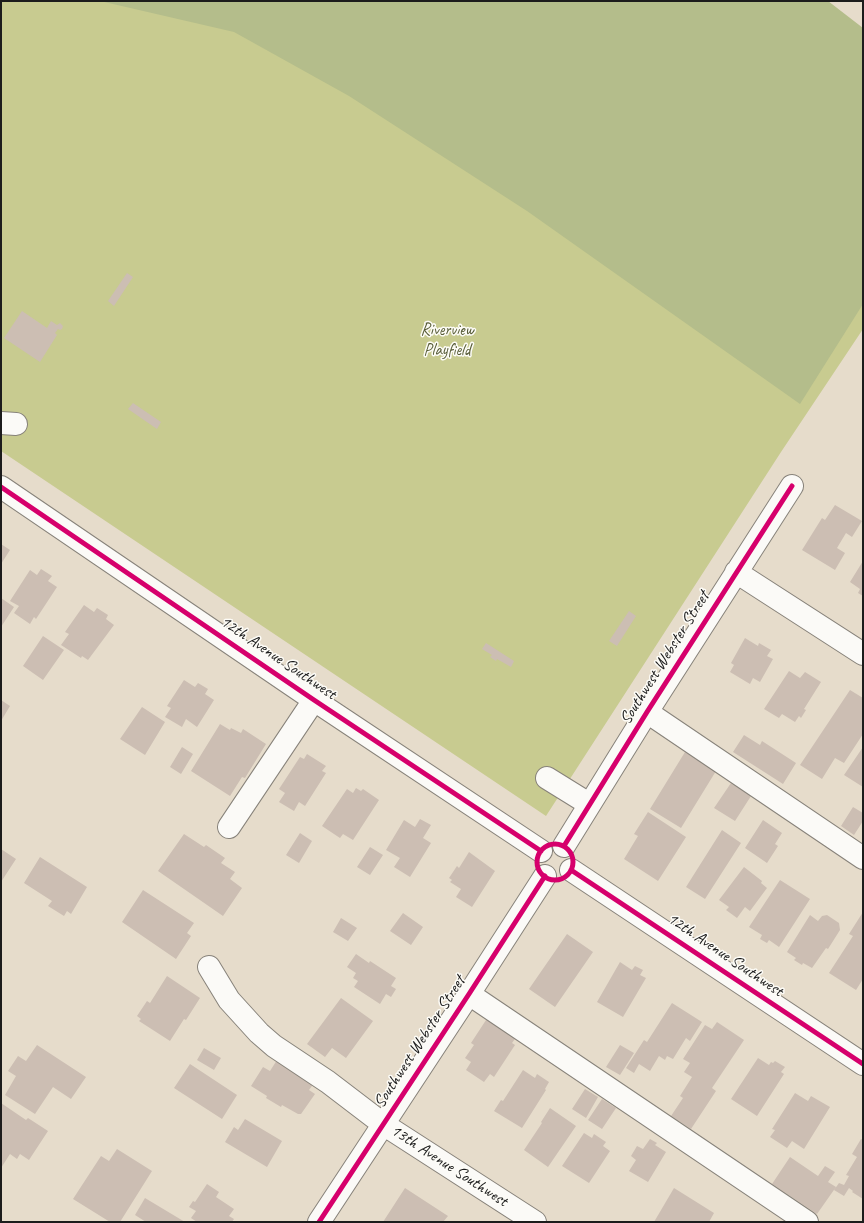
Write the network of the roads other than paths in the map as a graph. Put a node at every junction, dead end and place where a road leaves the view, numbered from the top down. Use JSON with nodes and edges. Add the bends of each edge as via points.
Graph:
{"nodes":[{"id":1,"x":792,"y":486,"type":"dead end"},
{"id":2,"x":1,"y":487,"type":"edge"},
{"id":3,"x":736,"y":572,"type":"junction"},
{"id":4,"x":863,"y":654,"type":"edge"},
{"id":5,"x":314,"y":700,"type":"junction"},
{"id":6,"x":647,"y":712,"type":"junction"},
{"id":7,"x":547,"y":778,"type":"dead end"},
{"id":8,"x":589,"y":804,"type":"junction"},
{"id":9,"x":229,"y":827,"type":"dead end"},
{"id":10,"x":564,"y":846,"type":"junction"},
{"id":11,"x":541,"y":851,"type":"junction"},
{"id":12,"x":863,"y":858,"type":"edge"},
{"id":13,"x":571,"y":870,"type":"junction"},
{"id":14,"x":544,"y":876,"type":"junction"},
{"id":15,"x":210,"y":967,"type":"dead end"},
{"id":16,"x":469,"y":994,"type":"junction"},
{"id":17,"x":863,"y":1064,"type":"edge"},
{"id":18,"x":383,"y":1124,"type":"junction"},
{"id":19,"x":319,"y":1222,"type":"edge"},
{"id":20,"x":534,"y":1222,"type":"edge"},
{"id":21,"x":807,"y":1222,"type":"edge"}],
"edges":[{"from":1,"to":3,"type":"street","name":"Southwest Webster Street"},
{"from":2,"to":5,"type":"street","name":"12th Avenue Southwest"},
{"from":3,"to":4,"type":"street"},
{"from":3,"to":6,"type":"street","name":"Southwest Webster Street"},
{"from":5,"to":9,"type":"street"},
{"from":5,"to":11,"type":"street","name":"12th Avenue Southwest"},
{"from":6,"to":8,"type":"street","name":"Southwest Webster Street"},
{"from":6,"to":12,"type":"street"},
{"from":7,"to":8,"type":"street"},
{"from":8,"to":10,"type":"street","name":"Southwest Webster Street"},
{"from":10,"to":11,"type":"street","via":[[548,845]]},
{"from":10,"to":13,"type":"street","via":[[572,857]]},
{"from":11,"to":14,"type":"street","via":[[537,865]]},
{"from":13,"to":14,"type":"street","via":[[559,880]]},
{"from":13,"to":17,"type":"street","name":"12th Avenue Southwest"},
{"from":14,"to":16,"type":"street","name":"Southwest Webster Street"},
{"from":15,"to":18,"type":"street","name":"13th Avenue Southwest","via":[[228,1000],[269,1042]]},
{"from":16,"to":18,"type":"street","name":"Southwest Webster Street"},
{"from":16,"to":21,"type":"street"},
{"from":18,"to":19,"type":"street","name":"Southwest Webster Street"},
{"from":18,"to":20,"type":"street","name":"13th Avenue Southwest"}]}
